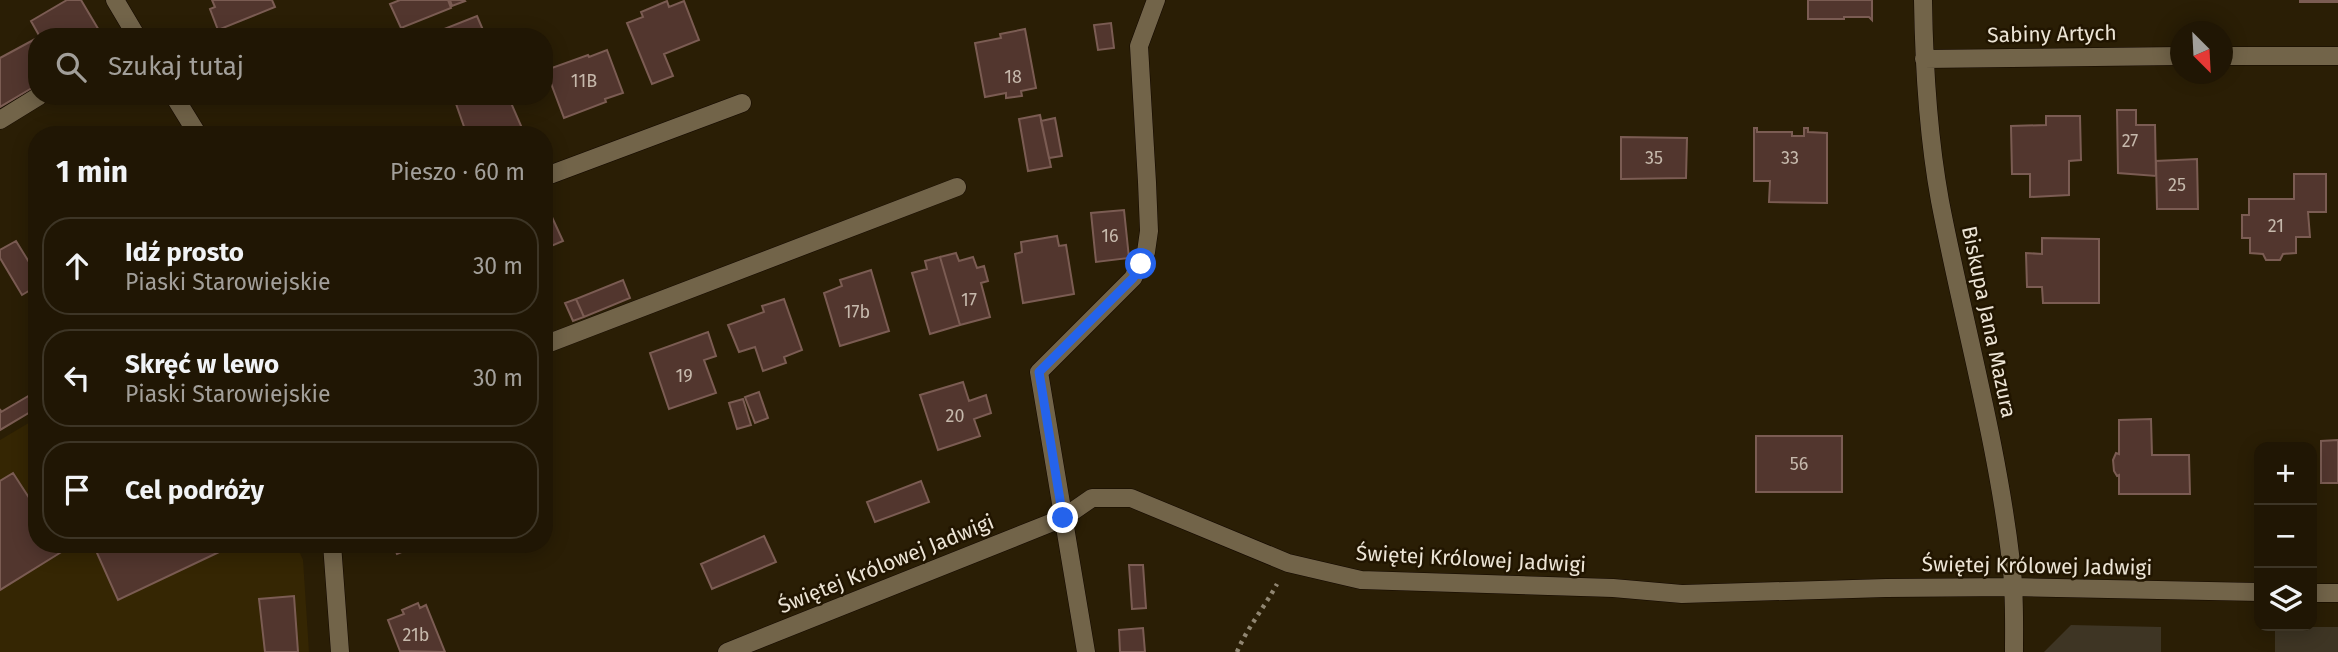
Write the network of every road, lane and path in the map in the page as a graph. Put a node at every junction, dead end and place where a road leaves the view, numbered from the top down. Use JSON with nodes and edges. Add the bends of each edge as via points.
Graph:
{"nodes":[{"id":1,"x":115,"y":0,"type":"edge"},
{"id":2,"x":1156,"y":0,"type":"edge"},
{"id":3,"x":1923,"y":0,"type":"edge"},
{"id":4,"x":132,"y":28,"type":"edge"},
{"id":5,"x":2170,"y":56,"type":"edge"},
{"id":6,"x":2233,"y":56,"type":"edge"},
{"id":7,"x":2338,"y":56,"type":"edge"},
{"id":8,"x":1924,"y":59,"type":"junction"},
{"id":9,"x":28,"y":103,"type":"edge"},
{"id":10,"x":742,"y":103,"type":"dead end"},
{"id":11,"x":180,"y":105,"type":"edge"},
{"id":12,"x":0,"y":120,"type":"edge"},
{"id":13,"x":192,"y":126,"type":"edge"},
{"id":14,"x":553,"y":174,"type":"edge"},
{"id":15,"x":957,"y":187,"type":"dead end"},
{"id":16,"x":553,"y":342,"type":"edge"},
{"id":17,"x":1063,"y":518,"type":"junction"},
{"id":18,"x":333,"y":553,"type":"edge"},
{"id":19,"x":1288,"y":563,"type":"junction"},
{"id":20,"x":2013,"y":587,"type":"junction"},
{"id":21,"x":2254,"y":592,"type":"edge"},
{"id":22,"x":2317,"y":593,"type":"edge"},
{"id":23,"x":2338,"y":593,"type":"edge"},
{"id":24,"x":340,"y":652,"type":"edge"},
{"id":25,"x":727,"y":652,"type":"edge"},
{"id":26,"x":1086,"y":652,"type":"edge"},
{"id":27,"x":1237,"y":652,"type":"edge"},
{"id":28,"x":2014,"y":652,"type":"edge"}],
"edges":[{"from":1,"to":4,"type":"street"},
{"from":2,"to":17,"type":"street","via":[[1139,47],[1149,231],[1146,252],[1133,278],[1039,372]]},
{"from":3,"to":8,"type":"street","name":"Biskupa Jana Mazura"},
{"from":5,"to":8,"type":"street","name":"Sabiny Artych"},
{"from":6,"to":7,"type":"street"},
{"from":8,"to":20,"type":"street","name":"Biskupa Jana Mazura","via":[[1940,200],[2000,491]]},
{"from":9,"to":12,"type":"street"},
{"from":10,"to":14,"type":"street"},
{"from":11,"to":13,"type":"street"},
{"from":15,"to":16,"type":"street"},
{"from":17,"to":19,"type":"street","name":"Świętej Królowej Jadwigi","via":[[1091,498],[1131,498]]},
{"from":17,"to":25,"type":"street","name":"Świętej Królowej Jadwigi"},
{"from":17,"to":26,"type":"street"},
{"from":18,"to":24,"type":"street"},
{"from":19,"to":20,"type":"street","name":"Świętej Królowej Jadwigi","via":[[1362,580],[1682,594]]},
{"from":19,"to":27,"type":"path"},
{"from":20,"to":21,"type":"street","name":"Świętej Królowej Jadwigi"},
{"from":20,"to":28,"type":"street","name":"Biskupa Jana Mazura"},
{"from":22,"to":23,"type":"street"}]}
